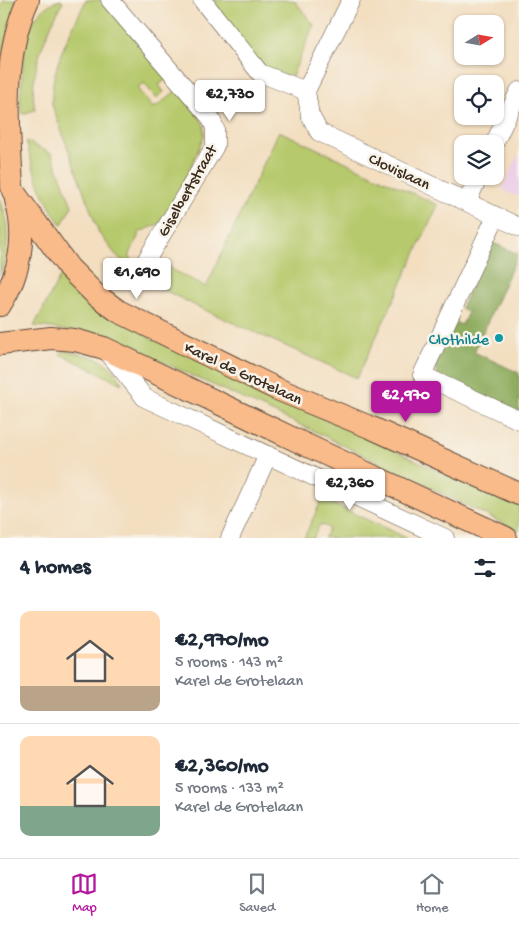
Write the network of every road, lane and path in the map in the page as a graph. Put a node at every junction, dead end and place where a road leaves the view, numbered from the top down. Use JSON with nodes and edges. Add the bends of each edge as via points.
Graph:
{"nodes":[{"id":1,"x":110,"y":0,"type":"edge"},
{"id":2,"x":202,"y":0,"type":"edge"},
{"id":3,"x":351,"y":0,"type":"edge"},
{"id":4,"x":29,"y":2,"type":"edge"},
{"id":5,"x":306,"y":91,"type":"junction"},
{"id":6,"x":519,"y":91,"type":"edge"},
{"id":7,"x":498,"y":135,"type":"edge"},
{"id":8,"x":0,"y":166,"type":"edge"},
{"id":9,"x":475,"y":185,"type":"edge"},
{"id":10,"x":13,"y":189,"type":"junction"},
{"id":11,"x":467,"y":202,"type":"junction"},
{"id":12,"x":496,"y":216,"type":"junction"},
{"id":13,"x":519,"y":227,"type":"edge"},
{"id":14,"x":144,"y":264,"type":"dead end"},
{"id":15,"x":0,"y":305,"type":"edge"},
{"id":16,"x":0,"y":344,"type":"edge"},
{"id":17,"x":104,"y":348,"type":"junction"},
{"id":18,"x":519,"y":420,"type":"edge"},
{"id":19,"x":268,"y":455,"type":"junction"},
{"id":20,"x":519,"y":494,"type":"edge"},
{"id":21,"x":230,"y":538,"type":"edge"},
{"id":22,"x":445,"y":538,"type":"edge"},
{"id":23,"x":506,"y":538,"type":"edge"}],
"edges":[{"from":1,"to":14,"type":"street","name":"Giselbertstraat","via":[[210,117],[215,128],[215,146]]},
{"from":2,"to":5,"type":"street","via":[[260,73]]},
{"from":3,"to":5,"type":"street"},
{"from":4,"to":10,"type":"main road","via":[[13,47],[9,82]]},
{"from":5,"to":11,"type":"street","name":"Clovislaan","via":[[310,115],[320,132]]},
{"from":6,"to":7,"type":"street"},
{"from":8,"to":10,"type":"main road"},
{"from":9,"to":11,"type":"street"},
{"from":10,"to":15,"type":"main road","via":[[22,230],[20,255],[15,276]]},
{"from":10,"to":20,"type":"main road","name":"Karel de Grotelaan","via":[[69,268],[118,312],[277,389]]},
{"from":11,"to":12,"type":"street","name":"Clovislaan"},
{"from":12,"to":13,"type":"street","name":"Clovislaan"},
{"from":12,"to":18,"type":"street","via":[[422,375]]},
{"from":16,"to":17,"type":"main road","via":[[51,338]]},
{"from":17,"to":19,"type":"street","via":[[145,398]]},
{"from":17,"to":23,"type":"main road"},
{"from":19,"to":21,"type":"street"},
{"from":19,"to":22,"type":"street"}]}
